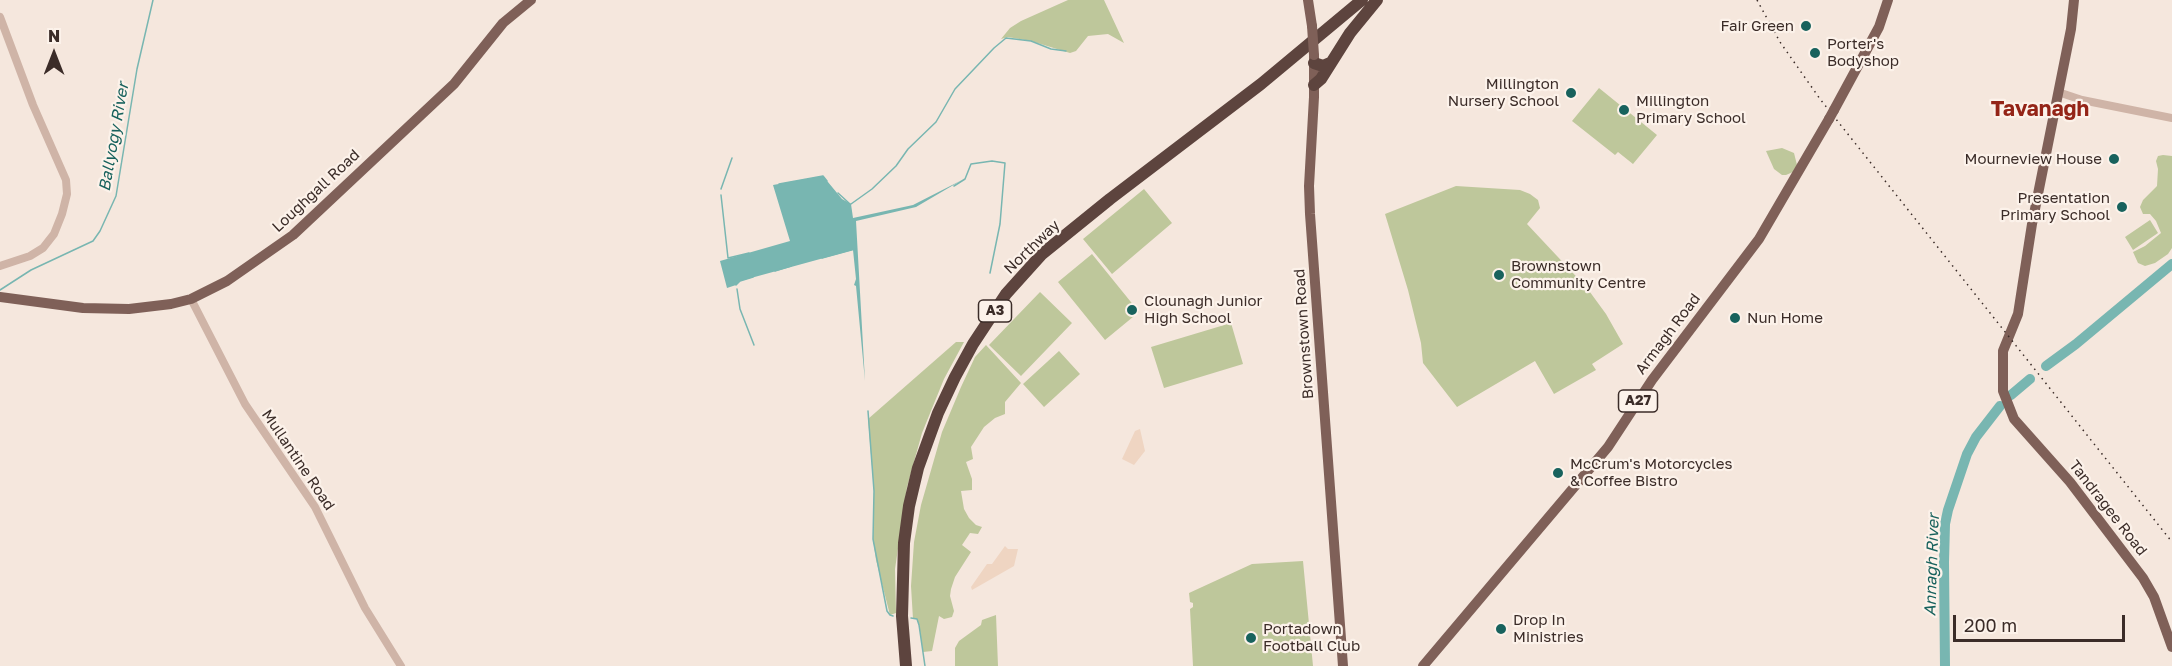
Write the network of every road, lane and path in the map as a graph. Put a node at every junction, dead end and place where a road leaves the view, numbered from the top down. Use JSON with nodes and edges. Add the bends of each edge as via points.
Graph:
{"nodes":[{"id":1,"x":531,"y":0,"type":"edge"},
{"id":2,"x":1308,"y":0,"type":"edge"},
{"id":3,"x":1362,"y":0,"type":"edge"},
{"id":4,"x":1377,"y":0,"type":"edge"},
{"id":5,"x":1888,"y":0,"type":"edge"},
{"id":6,"x":2074,"y":0,"type":"edge"},
{"id":7,"x":0,"y":18,"type":"edge"},
{"id":8,"x":1314,"y":59,"type":"junction"},
{"id":9,"x":1330,"y":63,"type":"junction"},
{"id":10,"x":1314,"y":85,"type":"junction"},
{"id":11,"x":2058,"y":92,"type":"junction"},
{"id":12,"x":2172,"y":118,"type":"edge"},
{"id":13,"x":0,"y":266,"type":"edge"},
{"id":14,"x":1,"y":297,"type":"edge"},
{"id":15,"x":191,"y":299,"type":"junction"},
{"id":16,"x":2172,"y":646,"type":"edge"},
{"id":17,"x":401,"y":666,"type":"edge"},
{"id":18,"x":906,"y":666,"type":"edge"},
{"id":19,"x":1343,"y":666,"type":"edge"},
{"id":20,"x":1423,"y":666,"type":"edge"}],
"edges":[{"from":1,"to":15,"type":"main road","name":"Loughgall Road","via":[[503,24],[454,84],[293,235],[227,281]]},
{"from":2,"to":8,"type":"main road","name":"Brownstown Road","bridge":true},
{"from":3,"to":18,"type":"highway","name":"Northway","number":"A3","via":[[1261,84],[1042,254],[1006,294],[955,377],[930,430],[918,468],[904,543],[902,616]]},
{"from":4,"to":9,"type":"highway"},
{"from":5,"to":20,"type":"main road","name":"Armagh Road","number":"A27","via":[[1879,27],[1832,114],[1756,243],[1652,380],[1608,447]]},
{"from":6,"to":11,"type":"main road"},
{"from":7,"to":13,"type":"street","via":[[66,180],[67,194],[54,234],[43,248]]},
{"from":8,"to":9,"type":"highway","via":[[1323,66]]},
{"from":8,"to":10,"type":"main road","name":"Brownstown Road"},
{"from":9,"to":10,"type":"highway"},
{"from":10,"to":19,"type":"main road","name":"Brownstown Road","via":[[1310,214]]},
{"from":11,"to":12,"type":"street"},
{"from":11,"to":16,"type":"main road","name":"Tandragee Road","via":[[2018,314],[2004,344],[2005,398],[2014,419],[2070,482],[2143,578]]},
{"from":14,"to":15,"type":"main road","name":"Loughgall Road","via":[[105,310],[154,307]]},
{"from":15,"to":17,"type":"street","name":"Mullantine Road","via":[[245,404],[315,507],[365,608]]}]}
